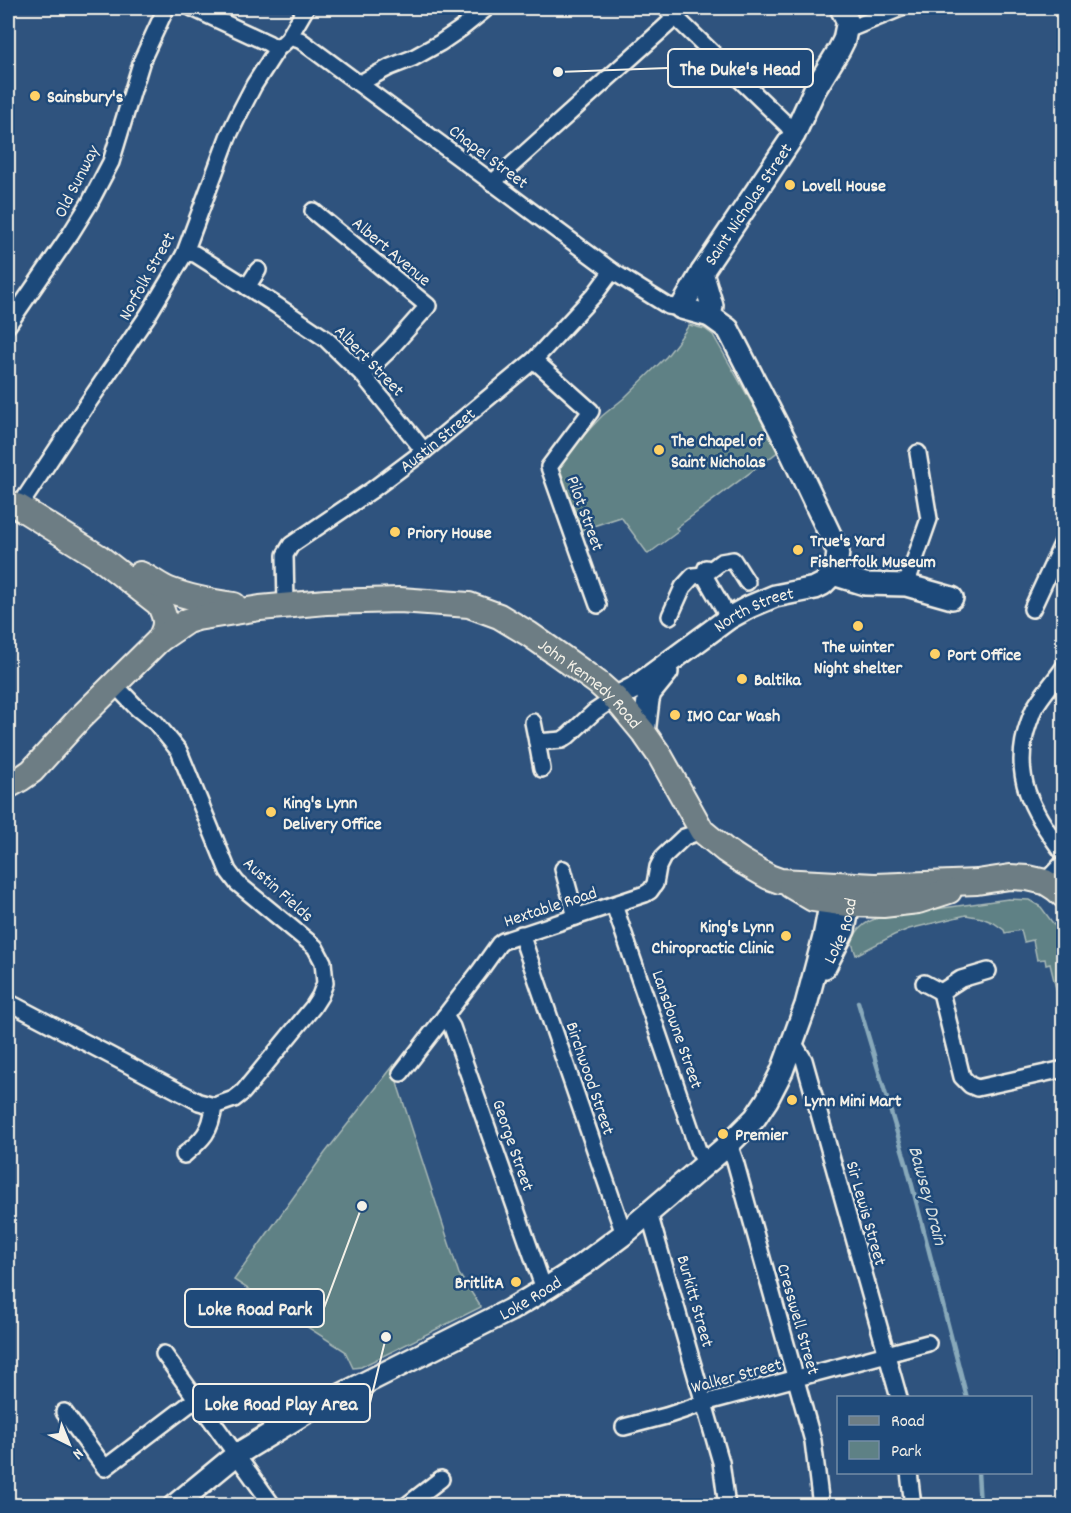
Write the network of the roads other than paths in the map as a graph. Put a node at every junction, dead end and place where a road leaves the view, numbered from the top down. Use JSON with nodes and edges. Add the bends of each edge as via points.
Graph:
{"nodes":[{"id":1,"x":166,"y":8,"type":"edge"},
{"id":2,"x":192,"y":8,"type":"edge"},
{"id":3,"x":306,"y":8,"type":"edge"},
{"id":4,"x":487,"y":8,"type":"edge"},
{"id":5,"x":841,"y":8,"type":"edge"},
{"id":6,"x":901,"y":8,"type":"edge"},
{"id":7,"x":671,"y":12,"type":"edge"},
{"id":8,"x":847,"y":30,"type":"junction"},
{"id":9,"x":283,"y":44,"type":"junction"},
{"id":10,"x":360,"y":83,"type":"junction"},
{"id":11,"x":794,"y":135,"type":"junction"},
{"id":12,"x":492,"y":183,"type":"junction"},
{"id":13,"x":313,"y":210,"type":"dead end"},
{"id":14,"x":184,"y":255,"type":"junction"},
{"id":15,"x":258,"y":270,"type":"dead end"},
{"id":16,"x":612,"y":272,"type":"junction"},
{"id":17,"x":702,"y":272,"type":"junction"},
{"id":18,"x":247,"y":287,"type":"junction"},
{"id":19,"x":681,"y":309,"type":"junction"},
{"id":20,"x":710,"y":316,"type":"junction"},
{"id":21,"x":8,"y":325,"type":"edge"},
{"id":22,"x":534,"y":360,"type":"junction"},
{"id":23,"x":363,"y":375,"type":"junction"},
{"id":24,"x":424,"y":451,"type":"junction"},
{"id":25,"x":918,"y":453,"type":"dead end"},
{"id":26,"x":13,"y":505,"type":"edge"},
{"id":27,"x":1064,"y":540,"type":"edge"},
{"id":28,"x":99,"y":557,"type":"junction"},
{"id":29,"x":705,"y":571,"type":"junction"},
{"id":30,"x":833,"y":574,"type":"junction"},
{"id":31,"x":747,"y":582,"type":"dead end"},
{"id":32,"x":906,"y":585,"type":"junction"},
{"id":33,"x":952,"y":598,"type":"dead end"},
{"id":34,"x":598,"y":605,"type":"dead end"},
{"id":35,"x":286,"y":606,"type":"junction"},
{"id":36,"x":260,"y":608,"type":"junction"},
{"id":37,"x":1032,"y":609,"type":"dead end"},
{"id":38,"x":670,"y":616,"type":"dead end"},
{"id":39,"x":729,"y":618,"type":"junction"},
{"id":40,"x":159,"y":640,"type":"junction"},
{"id":41,"x":681,"y":655,"type":"junction"},
{"id":42,"x":1064,"y":666,"type":"edge"},
{"id":43,"x":114,"y":684,"type":"junction"},
{"id":44,"x":615,"y":698,"type":"junction"},
{"id":45,"x":533,"y":722,"type":"dead end"},
{"id":46,"x":644,"y":733,"type":"junction"},
{"id":47,"x":537,"y":742,"type":"junction"},
{"id":48,"x":542,"y":769,"type":"dead end"},
{"id":49,"x":8,"y":786,"type":"edge"},
{"id":50,"x":702,"y":831,"type":"junction"},
{"id":51,"x":1064,"y":854,"type":"edge"},
{"id":52,"x":1064,"y":862,"type":"edge"},
{"id":53,"x":563,"y":869,"type":"dead end"},
{"id":54,"x":1054,"y":889,"type":"edge"},
{"id":55,"x":842,"y":894,"type":"junction"},
{"id":56,"x":614,"y":905,"type":"junction"},
{"id":57,"x":576,"y":917,"type":"junction"},
{"id":58,"x":521,"y":934,"type":"junction"},
{"id":59,"x":988,"y":970,"type":"dead end"},
{"id":60,"x":924,"y":983,"type":"dead end"},
{"id":61,"x":941,"y":993,"type":"junction"},
{"id":62,"x":8,"y":1002,"type":"edge"},
{"id":63,"x":445,"y":1016,"type":"junction"},
{"id":64,"x":793,"y":1042,"type":"junction"},
{"id":65,"x":1064,"y":1069,"type":"edge"},
{"id":66,"x":400,"y":1073,"type":"dead end"},
{"id":67,"x":214,"y":1106,"type":"junction"},
{"id":68,"x":729,"y":1144,"type":"junction"},
{"id":69,"x":184,"y":1155,"type":"dead end"},
{"id":70,"x":707,"y":1164,"type":"junction"},
{"id":71,"x":649,"y":1212,"type":"junction"},
{"id":72,"x":624,"y":1234,"type":"junction"},
{"id":73,"x":544,"y":1289,"type":"junction"},
{"id":74,"x":928,"y":1343,"type":"dead end"},
{"id":75,"x":164,"y":1354,"type":"dead end"},
{"id":76,"x":886,"y":1354,"type":"junction"},
{"id":77,"x":795,"y":1379,"type":"junction"},
{"id":78,"x":898,"y":1396,"type":"edge"},
{"id":79,"x":196,"y":1399,"type":"junction"},
{"id":80,"x":704,"y":1403,"type":"junction"},
{"id":81,"x":64,"y":1412,"type":"dead end"},
{"id":82,"x":624,"y":1427,"type":"dead end"},
{"id":83,"x":236,"y":1455,"type":"junction"},
{"id":84,"x":909,"y":1474,"type":"edge"},
{"id":85,"x":441,"y":1479,"type":"dead end"},
{"id":86,"x":174,"y":1506,"type":"edge"},
{"id":87,"x":273,"y":1506,"type":"edge"},
{"id":88,"x":406,"y":1506,"type":"edge"},
{"id":89,"x":727,"y":1506,"type":"edge"},
{"id":90,"x":821,"y":1506,"type":"edge"},
{"id":91,"x":913,"y":1506,"type":"edge"}],
"edges":[{"from":1,"to":21,"type":"street","name":"Old Sunway","via":[[142,60],[111,162],[89,204]]},
{"from":2,"to":9,"type":"street","name":"Chapel Street","via":[[268,43]]},
{"from":3,"to":9,"type":"street","name":"Norfolk Street"},
{"from":4,"to":10,"type":"street","via":[[440,43]]},
{"from":5,"to":8,"type":"street"},
{"from":6,"to":8,"type":"street"},
{"from":7,"to":11,"type":"street"},
{"from":7,"to":12,"type":"street","via":[[656,36]]},
{"from":8,"to":11,"type":"street","name":"Saint Nicholas Street"},
{"from":9,"to":10,"type":"street","name":"Chapel Street","via":[[292,38],[300,40]]},
{"from":9,"to":14,"type":"street","name":"Norfolk Street","via":[[254,85],[228,137]]},
{"from":10,"to":12,"type":"street","name":"Chapel Street"},
{"from":11,"to":17,"type":"street","name":"Saint Nicholas Street"},
{"from":12,"to":16,"type":"street","name":"Chapel Street"},
{"from":13,"to":23,"type":"street","name":"Albert Avenue","via":[[428,306]]},
{"from":14,"to":18,"type":"street","name":"Albert Street","via":[[195,254]]},
{"from":14,"to":26,"type":"street","name":"Norfolk Street","via":[[75,422]]},
{"from":15,"to":18,"type":"street"},
{"from":16,"to":19,"type":"street","name":"Chapel Street","via":[[668,306]]},
{"from":16,"to":22,"type":"street","name":"Austin Street"},
{"from":17,"to":19,"type":"street","name":"Saint Nicholas Street"},
{"from":17,"to":20,"type":"street","name":"Saint Nicholas Street","via":[[712,306]]},
{"from":18,"to":23,"type":"street","name":"Albert Street","via":[[326,339]]},
{"from":19,"to":20,"type":"street"},
{"from":20,"to":30,"type":"street","via":[[728,329],[786,442],[838,552]]},
{"from":22,"to":24,"type":"street","name":"Austin Street"},
{"from":22,"to":34,"type":"street","name":"Pilot Street","via":[[591,411],[549,467]]},
{"from":23,"to":24,"type":"street","name":"Albert Street"},
{"from":24,"to":35,"type":"street","name":"Austin Street","via":[[291,545],[285,555]]},
{"from":25,"to":32,"type":"street","via":[[929,519]]},
{"from":26,"to":28,"type":"main road","name":"John Kennedy Road"},
{"from":27,"to":37,"type":"street"},
{"from":28,"to":36,"type":"main road","name":"John Kennedy Road","via":[[166,590],[210,602]]},
{"from":28,"to":40,"type":"main road","name":"John Kennedy Road","via":[[159,604],[166,627]]},
{"from":29,"to":31,"type":"street","via":[[722,561],[733,560]]},
{"from":29,"to":38,"type":"street","via":[[693,576],[683,587]]},
{"from":29,"to":39,"type":"street"},
{"from":30,"to":32,"type":"street","via":[[864,584]]},
{"from":30,"to":39,"type":"street","name":"North Street","via":[[815,588],[774,596]]},
{"from":32,"to":33,"type":"street"},
{"from":35,"to":36,"type":"main road","name":"John Kennedy Road"},
{"from":35,"to":44,"type":"main road","name":"John Kennedy Road","via":[[400,600],[469,605],[499,616],[529,634]]},
{"from":36,"to":40,"type":"main road","name":"John Kennedy Road","via":[[187,621]]},
{"from":39,"to":41,"type":"street","name":"North Street"},
{"from":40,"to":43,"type":"main road"},
{"from":41,"to":44,"type":"street","name":"North Street"},
{"from":41,"to":46,"type":"street","name":"North Street","via":[[650,693]]},
{"from":42,"to":51,"type":"street","via":[[1034,708],[1024,736],[1021,764],[1031,804]]},
{"from":43,"to":49,"type":"main road","via":[[32,771]]},
{"from":43,"to":67,"type":"street","name":"Austin Fields","via":[[179,751],[228,871],[315,947],[323,962],[325,983],[313,1007],[243,1092]]},
{"from":44,"to":46,"type":"main road","name":"John Kennedy Road"},
{"from":44,"to":47,"type":"street","via":[[562,740]]},
{"from":45,"to":47,"type":"street"},
{"from":46,"to":50,"type":"main road","name":"John Kennedy Road"},
{"from":47,"to":48,"type":"street"},
{"from":50,"to":55,"type":"main road","name":"John Kennedy Road","via":[[769,877]]},
{"from":50,"to":56,"type":"street","name":"Hextable Road","via":[[684,837],[663,857],[650,891]]},
{"from":52,"to":54,"type":"street"},
{"from":53,"to":57,"type":"street"},
{"from":54,"to":55,"type":"main road","name":"John Kennedy Road","via":[[1028,878],[1010,877],[875,886]]},
{"from":55,"to":64,"type":"street","name":"Loke Road","via":[[844,930],[806,1005]]},
{"from":56,"to":57,"type":"street","name":"Hextable Road"},
{"from":56,"to":70,"type":"street","name":"Lansdowne Street","via":[[698,1150]]},
{"from":57,"to":58,"type":"street","name":"Hextable Road"},
{"from":58,"to":63,"type":"street","name":"Hextable Road","via":[[499,944]]},
{"from":58,"to":72,"type":"street","name":"Birchwood Street"},
{"from":59,"to":61,"type":"street","via":[[961,979]]},
{"from":60,"to":61,"type":"street"},
{"from":61,"to":65,"type":"street","via":[[962,1077],[970,1085],[976,1088]]},
{"from":62,"to":67,"type":"street","via":[[189,1097]]},
{"from":63,"to":66,"type":"street","name":"Hextable Road"},
{"from":63,"to":73,"type":"street","name":"George Street"},
{"from":64,"to":68,"type":"street","name":"Loke Road","via":[[767,1100]]},
{"from":64,"to":76,"type":"street","name":"Sir Lewis Street","via":[[804,1060]]},
{"from":67,"to":69,"type":"street","via":[[205,1137]]},
{"from":68,"to":70,"type":"street","name":"Loke Road"},
{"from":68,"to":77,"type":"street","name":"Cresswell Street"},
{"from":70,"to":71,"type":"street","name":"Loke Road"},
{"from":71,"to":72,"type":"street","name":"Loke Road"},
{"from":71,"to":80,"type":"street","name":"Burkitt Street"},
{"from":72,"to":73,"type":"street","name":"Loke Road"},
{"from":73,"to":83,"type":"street","name":"Loke Road","via":[[305,1413]]},
{"from":74,"to":76,"type":"street","name":"Walker Street"},
{"from":75,"to":79,"type":"street"},
{"from":76,"to":77,"type":"street","name":"Walker Street"},
{"from":76,"to":78,"type":"street","name":"Sir Lewis Street"},
{"from":77,"to":80,"type":"street","name":"Walker Street"},
{"from":77,"to":90,"type":"street","name":"Cresswell Street","via":[[813,1441]]},
{"from":79,"to":81,"type":"street","via":[[105,1468]]},
{"from":79,"to":83,"type":"street"},
{"from":80,"to":82,"type":"street","name":"Walker Street"},
{"from":80,"to":89,"type":"street","name":"Burkitt Street","via":[[721,1462]]},
{"from":83,"to":86,"type":"street","name":"Loke Road"},
{"from":83,"to":87,"type":"street"},
{"from":84,"to":91,"type":"street"},
{"from":85,"to":88,"type":"street"}]}
